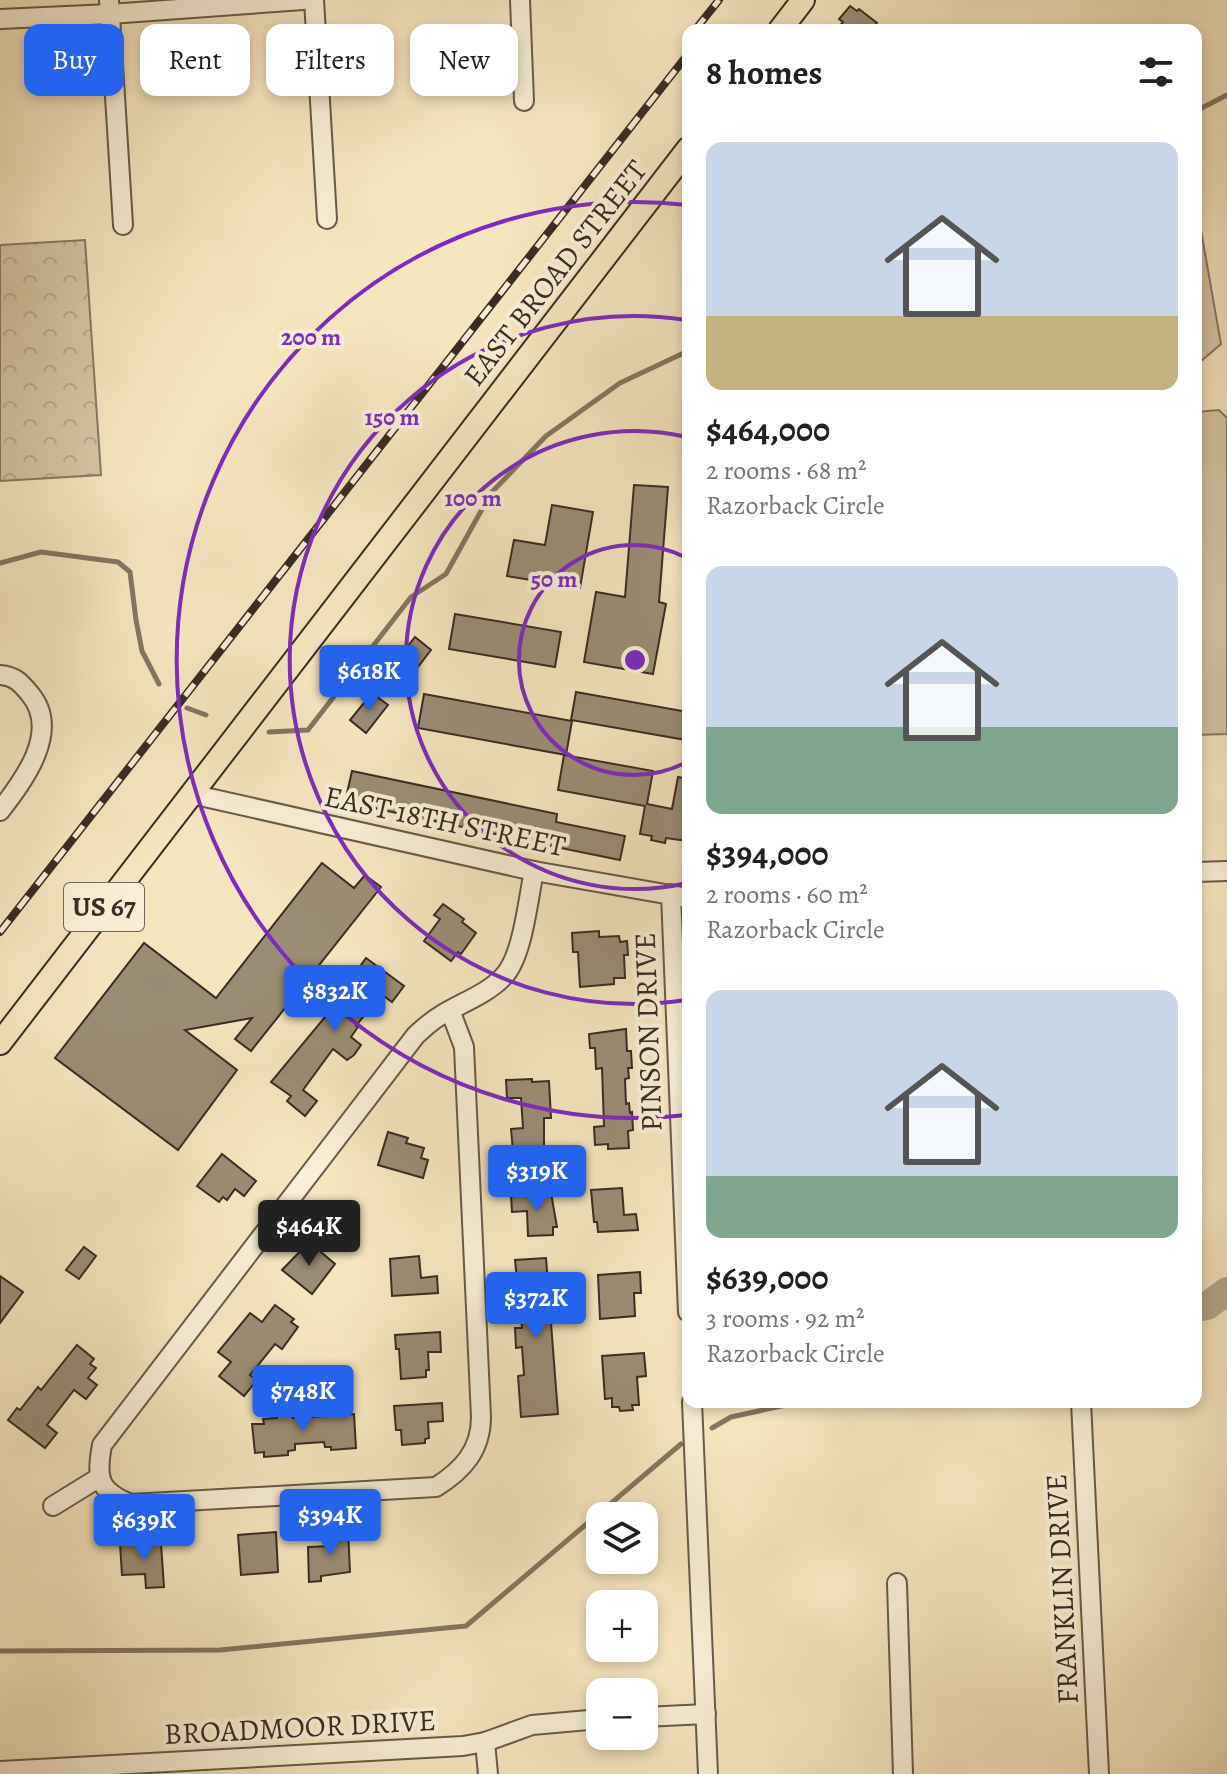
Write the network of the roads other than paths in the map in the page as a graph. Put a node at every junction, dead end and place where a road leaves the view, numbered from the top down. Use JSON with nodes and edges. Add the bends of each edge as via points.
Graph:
{"nodes":[{"id":1,"x":303,"y":0,"type":"edge"},
{"id":2,"x":314,"y":0,"type":"edge"},
{"id":3,"x":520,"y":0,"type":"edge"},
{"id":4,"x":803,"y":0,"type":"edge"},
{"id":5,"x":110,"y":7,"type":"edge"},
{"id":6,"x":0,"y":19,"type":"edge"},
{"id":7,"x":785,"y":24,"type":"edge"},
{"id":8,"x":524,"y":101,"type":"dead end"},
{"id":9,"x":682,"y":157,"type":"edge"},
{"id":10,"x":327,"y":219,"type":"dead end"},
{"id":11,"x":123,"y":225,"type":"dead end"},
{"id":12,"x":0,"y":675,"type":"edge"},
{"id":13,"x":191,"y":794,"type":"junction"},
{"id":14,"x":0,"y":811,"type":"edge"},
{"id":15,"x":534,"y":871,"type":"junction"},
{"id":16,"x":1227,"y":871,"type":"edge"},
{"id":17,"x":1202,"y":872,"type":"edge"},
{"id":18,"x":680,"y":896,"type":"edge"},
{"id":19,"x":682,"y":998,"type":"edge"},
{"id":20,"x":450,"y":1010,"type":"junction"},
{"id":21,"x":0,"y":1043,"type":"edge"},
{"id":22,"x":692,"y":1408,"type":"edge"},
{"id":23,"x":1081,"y":1408,"type":"edge"},
{"id":24,"x":100,"y":1477,"type":"junction"},
{"id":25,"x":53,"y":1506,"type":"dead end"},
{"id":26,"x":897,"y":1583,"type":"dead end"},
{"id":27,"x":706,"y":1714,"type":"junction"},
{"id":28,"x":658,"y":1716,"type":"edge"},
{"id":29,"x":586,"y":1720,"type":"edge"},
{"id":30,"x":485,"y":1742,"type":"junction"},
{"id":31,"x":0,"y":1771,"type":"edge"},
{"id":32,"x":488,"y":1774,"type":"edge"},
{"id":33,"x":708,"y":1774,"type":"edge"},
{"id":34,"x":903,"y":1774,"type":"edge"},
{"id":35,"x":1099,"y":1774,"type":"edge"}],
"edges":[{"from":1,"to":5,"type":"street"},
{"from":2,"to":10,"type":"street"},
{"from":3,"to":8,"type":"street"},
{"from":4,"to":7,"type":"main road"},
{"from":5,"to":6,"type":"street"},
{"from":5,"to":11,"type":"street"},
{"from":9,"to":13,"type":"main road","name":"EAST BROAD STREET","number":"US 67"},
{"from":12,"to":14,"type":"street","via":[[12,676],[35,699],[43,735]]},
{"from":13,"to":15,"type":"street","name":"EAST 18TH STREET"},
{"from":13,"to":21,"type":"main road","name":"EAST BROAD STREET","number":"US 67"},
{"from":15,"to":18,"type":"street","name":"EAST 18TH STREET"},
{"from":15,"to":20,"type":"street","via":[[517,951],[506,975]]},
{"from":16,"to":17,"type":"street"},
{"from":18,"to":19,"type":"street","name":"PINSON DRIVE"},
{"from":20,"to":24,"type":"street","via":[[416,1035],[102,1445]]},
{"from":20,"to":24,"type":"street","via":[[464,1047],[470,1140],[481,1417],[474,1452],[436,1487],[131,1504],[115,1497]]},
{"from":22,"to":27,"type":"street"},
{"from":23,"to":35,"type":"street","name":"FRANKLIN DRIVE"},
{"from":24,"to":25,"type":"street"},
{"from":26,"to":34,"type":"street"},
{"from":27,"to":28,"type":"street"},
{"from":27,"to":33,"type":"street"},
{"from":29,"to":30,"type":"street","name":"BROADMOOR DRIVE","via":[[532,1725]]},
{"from":30,"to":31,"type":"street","name":"BROADMOOR DRIVE"},
{"from":30,"to":32,"type":"street"}]}
